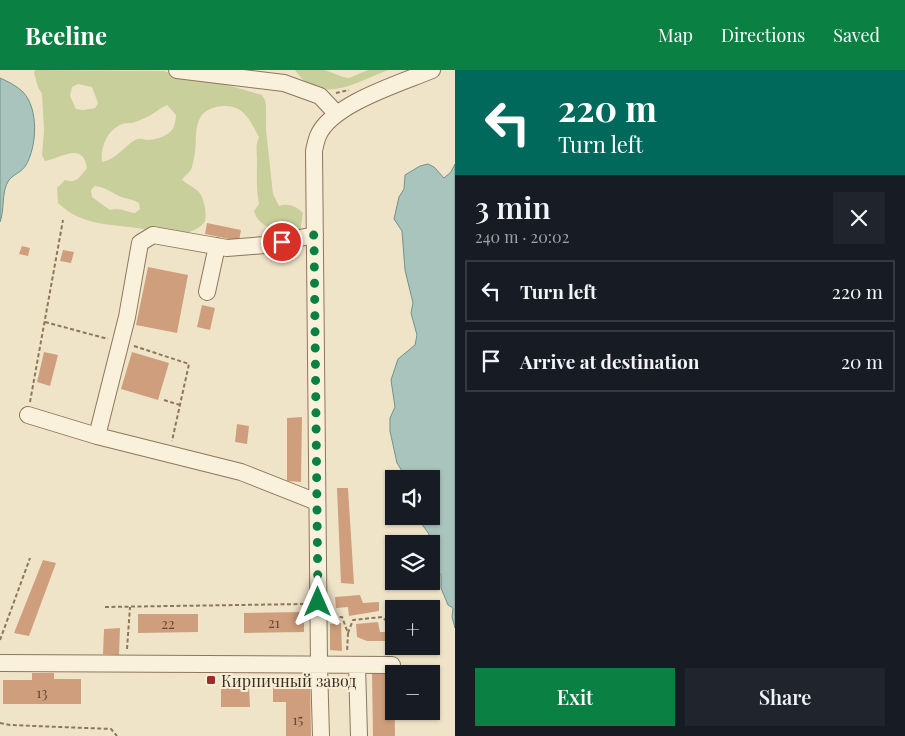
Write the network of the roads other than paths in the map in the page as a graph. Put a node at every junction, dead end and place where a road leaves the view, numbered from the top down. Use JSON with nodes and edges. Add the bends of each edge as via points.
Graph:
{"nodes":[{"id":1,"x":177,"y":70,"type":"edge"},
{"id":2,"x":432,"y":70,"type":"edge"},
{"id":3,"x":336,"y":113,"type":"junction"},
{"id":4,"x":314,"y":235,"type":"junction"},
{"id":5,"x":217,"y":246,"type":"junction"},
{"id":6,"x":206,"y":292,"type":"dead end"},
{"id":7,"x":28,"y":416,"type":"road end"},
{"id":8,"x":97,"y":436,"type":"junction"},
{"id":9,"x":317,"y":502,"type":"junction"},
{"id":10,"x":0,"y":663,"type":"edge"},
{"id":11,"x":352,"y":665,"type":"junction"},
{"id":12,"x":385,"y":665,"type":"edge"},
{"id":13,"x":319,"y":666,"type":"junction"},
{"id":14,"x":321,"y":736,"type":"edge"},
{"id":15,"x":359,"y":736,"type":"edge"}],
"edges":[{"from":1,"to":3,"type":"street","via":[[284,83],[320,96]]},
{"from":2,"to":3,"type":"street"},
{"from":3,"to":4,"type":"street","via":[[318,135],[314,151]]},
{"from":4,"to":5,"type":"street","via":[[265,246]]},
{"from":4,"to":9,"type":"street"},
{"from":5,"to":6,"type":"street"},
{"from":5,"to":8,"type":"street","via":[[153,235],[140,242],[127,317]]},
{"from":7,"to":8,"type":"street"},
{"from":8,"to":9,"type":"street","via":[[242,472]]},
{"from":9,"to":13,"type":"street"},
{"from":10,"to":13,"type":"street"},
{"from":11,"to":12,"type":"street"},
{"from":11,"to":13,"type":"street"},
{"from":11,"to":15,"type":"street"},
{"from":13,"to":14,"type":"street"}]}
